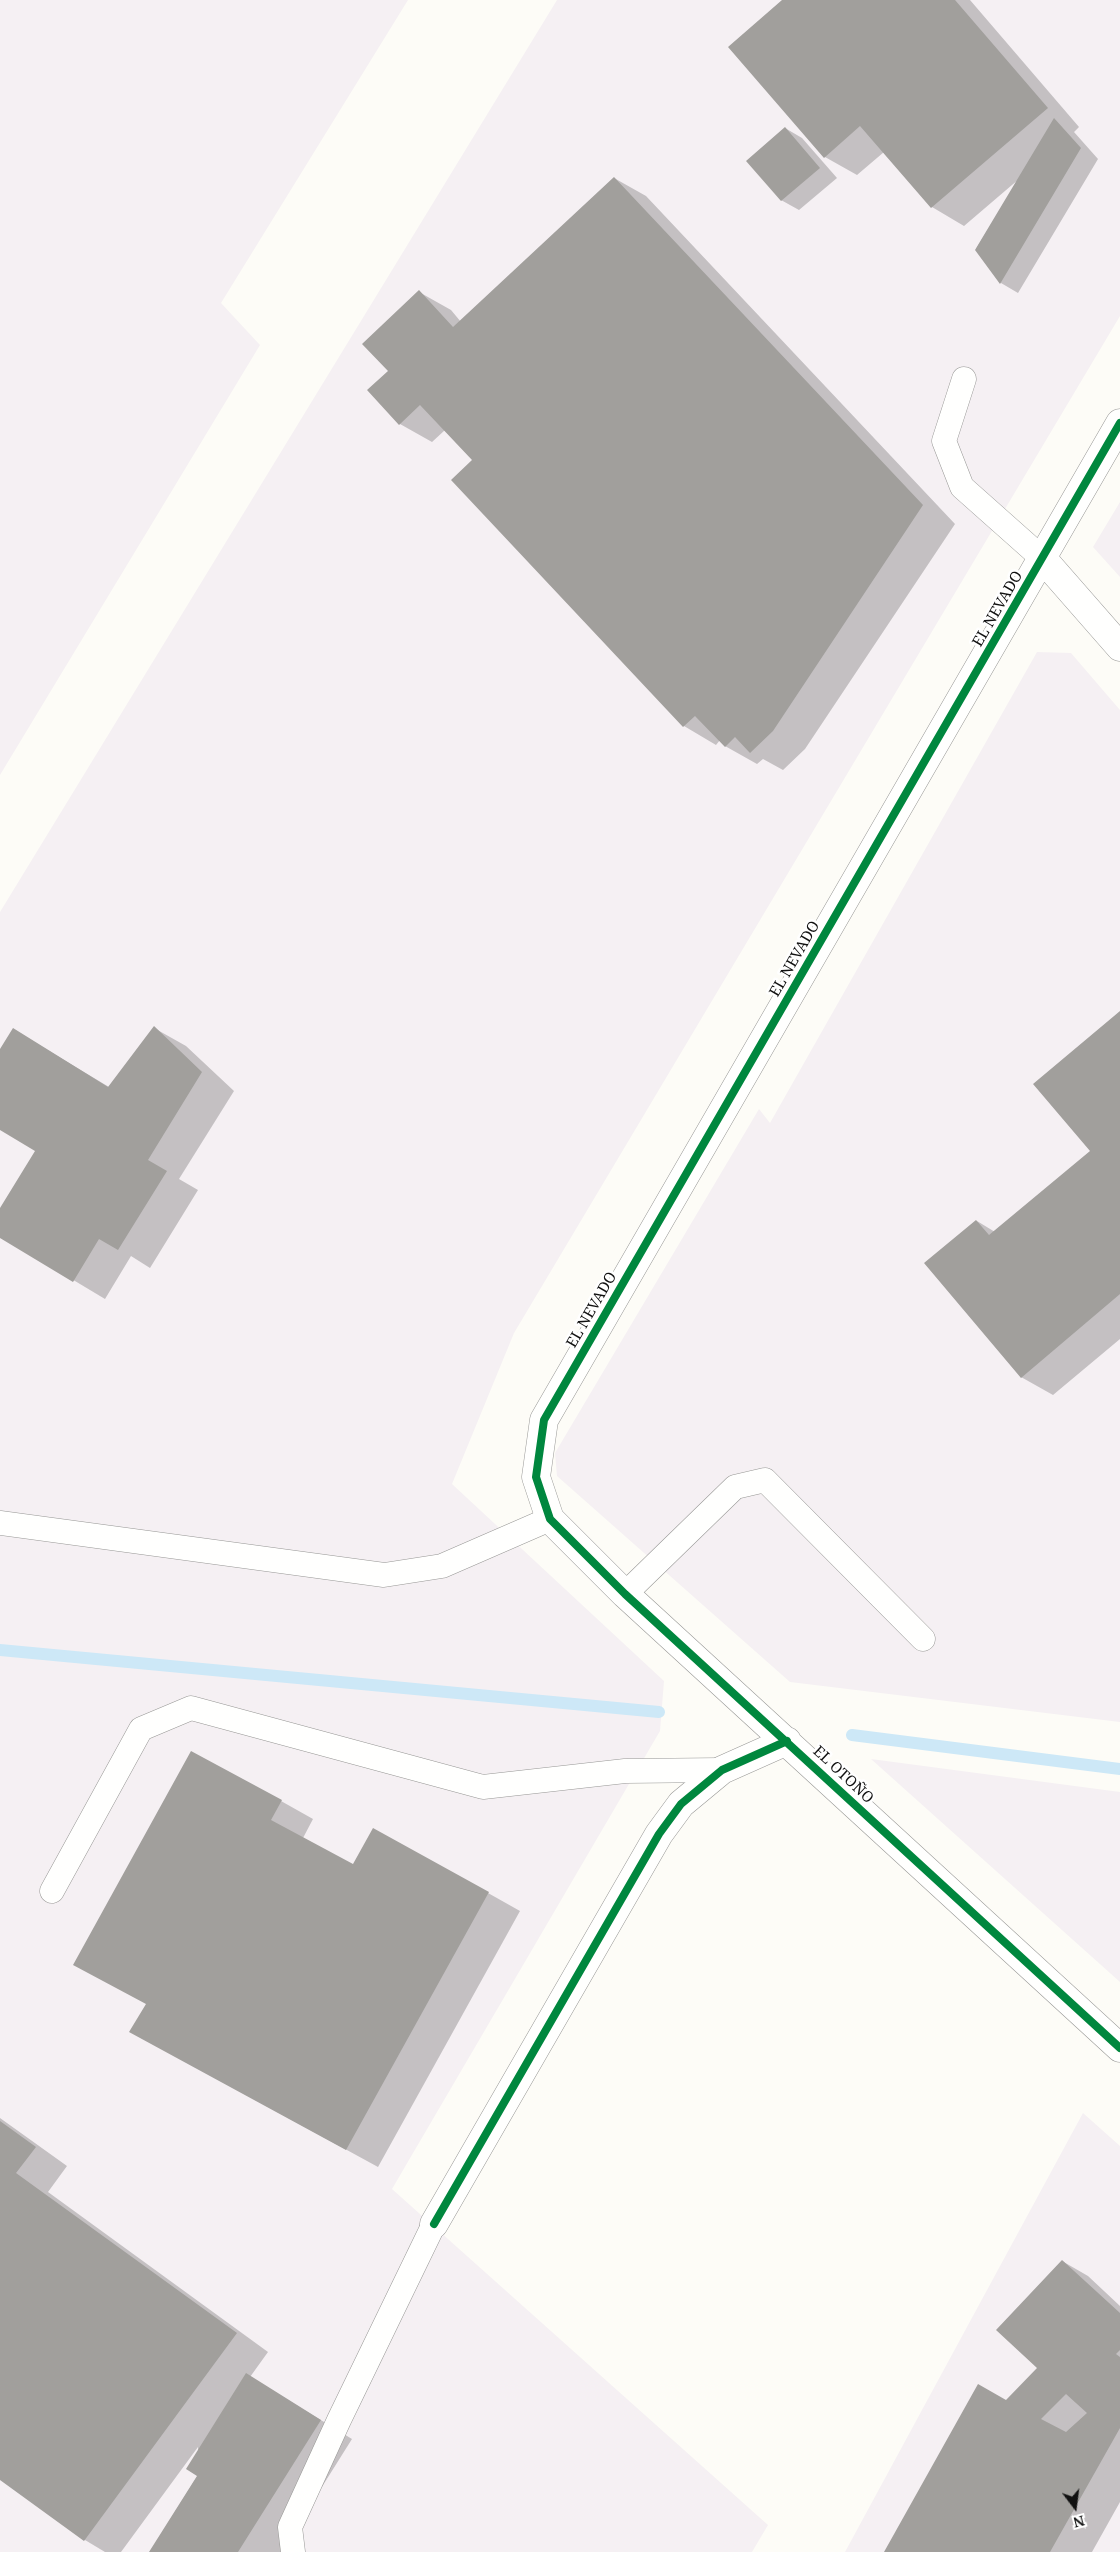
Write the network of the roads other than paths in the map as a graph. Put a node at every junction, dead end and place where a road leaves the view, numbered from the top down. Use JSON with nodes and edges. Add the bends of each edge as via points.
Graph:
{"nodes":[{"id":1,"x":964,"y":379,"type":"dead end"},
{"id":2,"x":1120,"y":423,"type":"edge"},
{"id":3,"x":1043,"y":559,"type":"junction"},
{"id":4,"x":1120,"y":647,"type":"edge"},
{"id":5,"x":550,"y":1520,"type":"junction"},
{"id":6,"x":0,"y":1523,"type":"edge"},
{"id":7,"x":625,"y":1594,"type":"junction"},
{"id":8,"x":923,"y":1639,"type":"dead end"},
{"id":9,"x":786,"y":1741,"type":"junction"},
{"id":10,"x":722,"y":1770,"type":"junction"},
{"id":11,"x":52,"y":1891,"type":"dead end"},
{"id":12,"x":1120,"y":2048,"type":"edge"},
{"id":13,"x":434,"y":2224,"type":"joint"},
{"id":14,"x":293,"y":2552,"type":"edge"}],
"edges":[{"from":1,"to":3,"type":"lane","via":[[944,441],[962,487]]},
{"from":2,"to":3,"type":"street","name":"EL NEVADO"},
{"from":3,"to":4,"type":"street"},
{"from":3,"to":5,"type":"street","name":"EL NEVADO","via":[[544,1420],[536,1477]]},
{"from":5,"to":6,"type":"lane","via":[[442,1566],[384,1575]]},
{"from":5,"to":7,"type":"street","name":"EL OTOÑO"},
{"from":7,"to":8,"type":"lane","via":[[735,1486],[765,1480]]},
{"from":7,"to":9,"type":"street","name":"EL OTOÑO"},
{"from":9,"to":10,"type":"street"},
{"from":9,"to":12,"type":"street","name":"EL OTOÑO"},
{"from":10,"to":11,"type":"lane","via":[[625,1771],[483,1787],[191,1708],[141,1729]]},
{"from":10,"to":13,"type":"street","via":[[681,1804],[659,1834]]},
{"from":13,"to":14,"type":"lane","via":[[290,2527]]}]}
